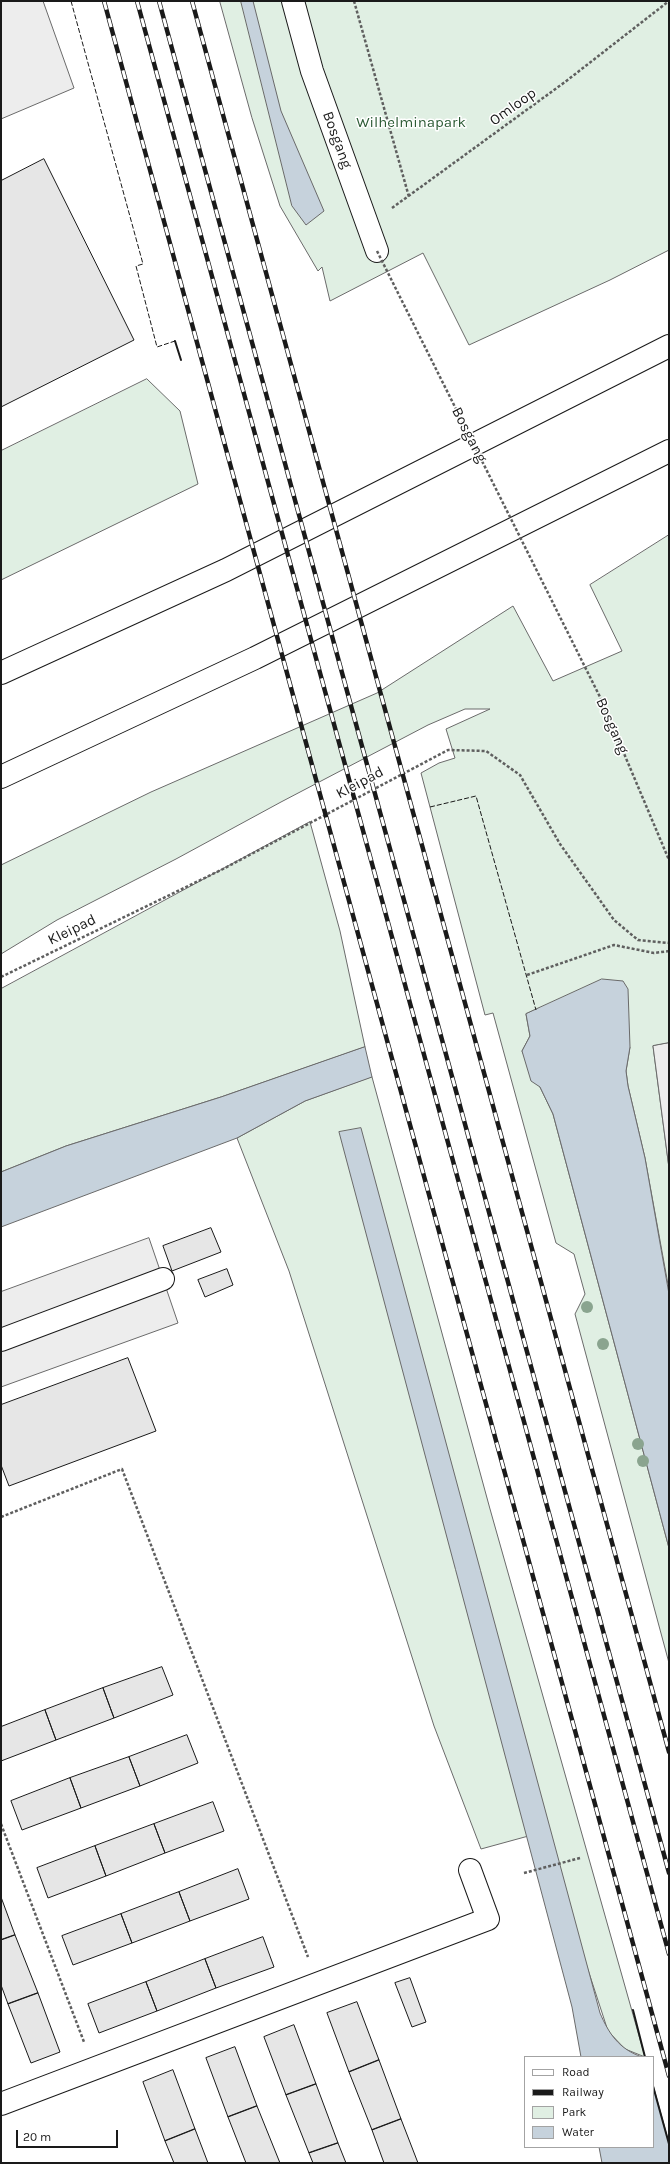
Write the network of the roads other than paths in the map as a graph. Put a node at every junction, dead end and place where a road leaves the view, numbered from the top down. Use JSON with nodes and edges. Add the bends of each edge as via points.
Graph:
{"nodes":[{"id":1,"x":293,"y":1,"type":"edge"},
{"id":2,"x":377,"y":252,"type":"road end"},
{"id":3,"x":669,"y":346,"type":"edge"},
{"id":4,"x":669,"y":451,"type":"edge"},
{"id":5,"x":1,"y":673,"type":"edge"},
{"id":6,"x":1,"y":777,"type":"edge"},
{"id":7,"x":163,"y":1280,"type":"dead end"},
{"id":8,"x":1,"y":1340,"type":"edge"},
{"id":9,"x":470,"y":1870,"type":"dead end"},
{"id":10,"x":1,"y":2104,"type":"edge"}],
"edges":[{"from":1,"to":2,"type":"main road","name":"Bosgang","via":[[312,71]]},
{"from":3,"to":5,"type":"main road","via":[[226,570]]},
{"from":4,"to":6,"type":"main road","via":[[255,658]]},
{"from":7,"to":8,"type":"main road"},
{"from":9,"to":10,"type":"main road","via":[[488,1919]]}]}
